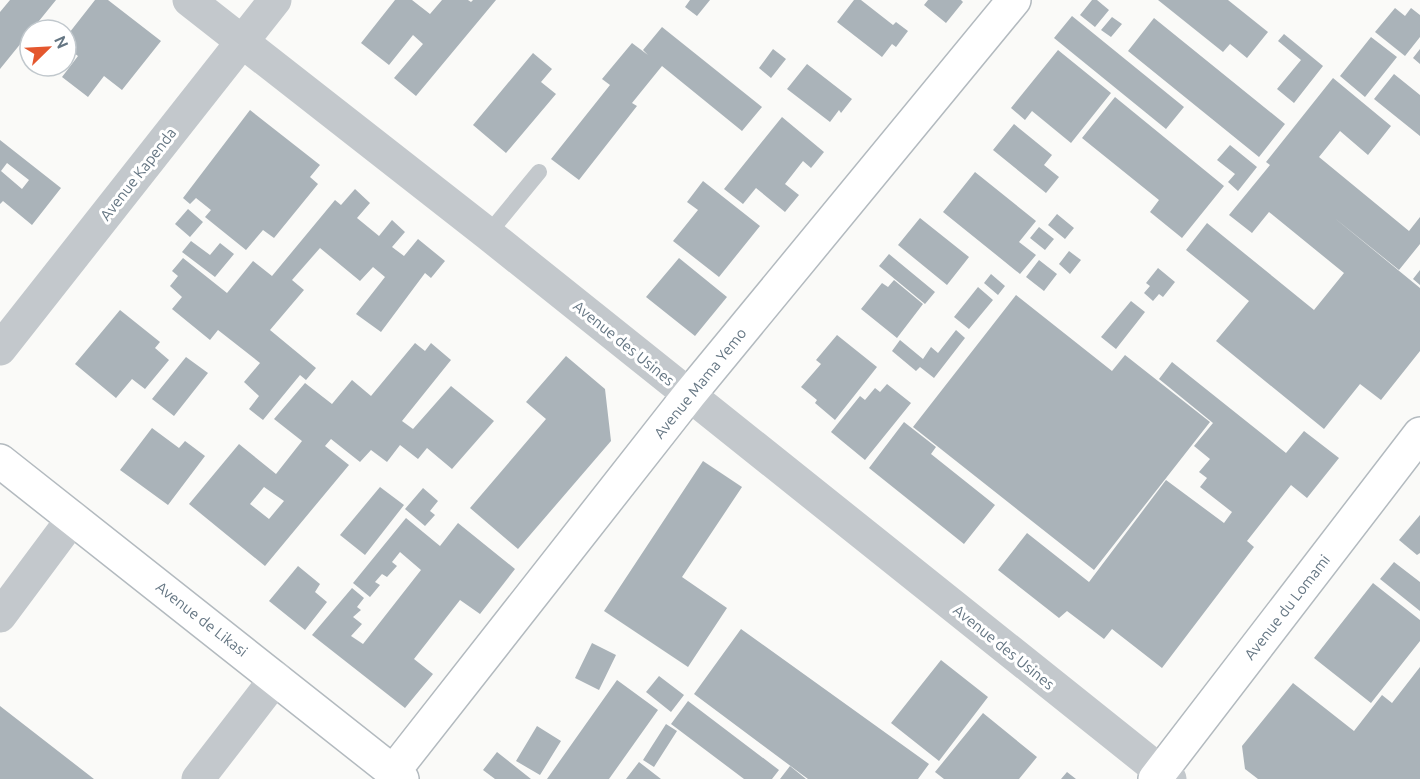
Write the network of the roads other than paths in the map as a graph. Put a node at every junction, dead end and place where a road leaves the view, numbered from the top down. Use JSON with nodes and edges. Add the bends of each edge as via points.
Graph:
{"nodes":[{"id":1,"x":189,"y":0,"type":"edge"},
{"id":2,"x":275,"y":0,"type":"edge"},
{"id":3,"x":1014,"y":0,"type":"edge"},
{"id":4,"x":242,"y":42,"type":"junction"},
{"id":5,"x":539,"y":172,"type":"dead end"},
{"id":6,"x":488,"y":234,"type":"junction"},
{"id":7,"x":0,"y":349,"type":"edge"},
{"id":8,"x":689,"y":394,"type":"junction"},
{"id":9,"x":1420,"y":434,"type":"edge"},
{"id":10,"x":0,"y":460,"type":"edge"},
{"id":11,"x":73,"y":518,"type":"junction"},
{"id":12,"x":0,"y":616,"type":"edge"},
{"id":13,"x":276,"y":678,"type":"junction"},
{"id":14,"x":398,"y":775,"type":"edge"},
{"id":15,"x":1162,"y":777,"type":"edge"},
{"id":16,"x":198,"y":779,"type":"edge"}],
"edges":[{"from":1,"to":4,"type":"street","name":"Avenue des Usines"},
{"from":2,"to":4,"type":"street","name":"Avenue Kapenda"},
{"from":3,"to":8,"type":"main road","name":"Avenue Mama Yemo"},
{"from":4,"to":6,"type":"street","name":"Avenue des Usines"},
{"from":4,"to":7,"type":"street","name":"Avenue Kapenda"},
{"from":5,"to":6,"type":"lane"},
{"from":6,"to":8,"type":"street","name":"Avenue des Usines"},
{"from":8,"to":14,"type":"main road","name":"Avenue Mama Yemo"},
{"from":8,"to":15,"type":"street","name":"Avenue des Usines"},
{"from":9,"to":15,"type":"main road","name":"Avenue du Lomami"},
{"from":10,"to":11,"type":"main road","name":"Avenue de Likasi"},
{"from":11,"to":12,"type":"street"},
{"from":11,"to":13,"type":"main road","name":"Avenue de Likasi"},
{"from":13,"to":14,"type":"main road","name":"Avenue de Likasi"},
{"from":13,"to":16,"type":"street"}]}
